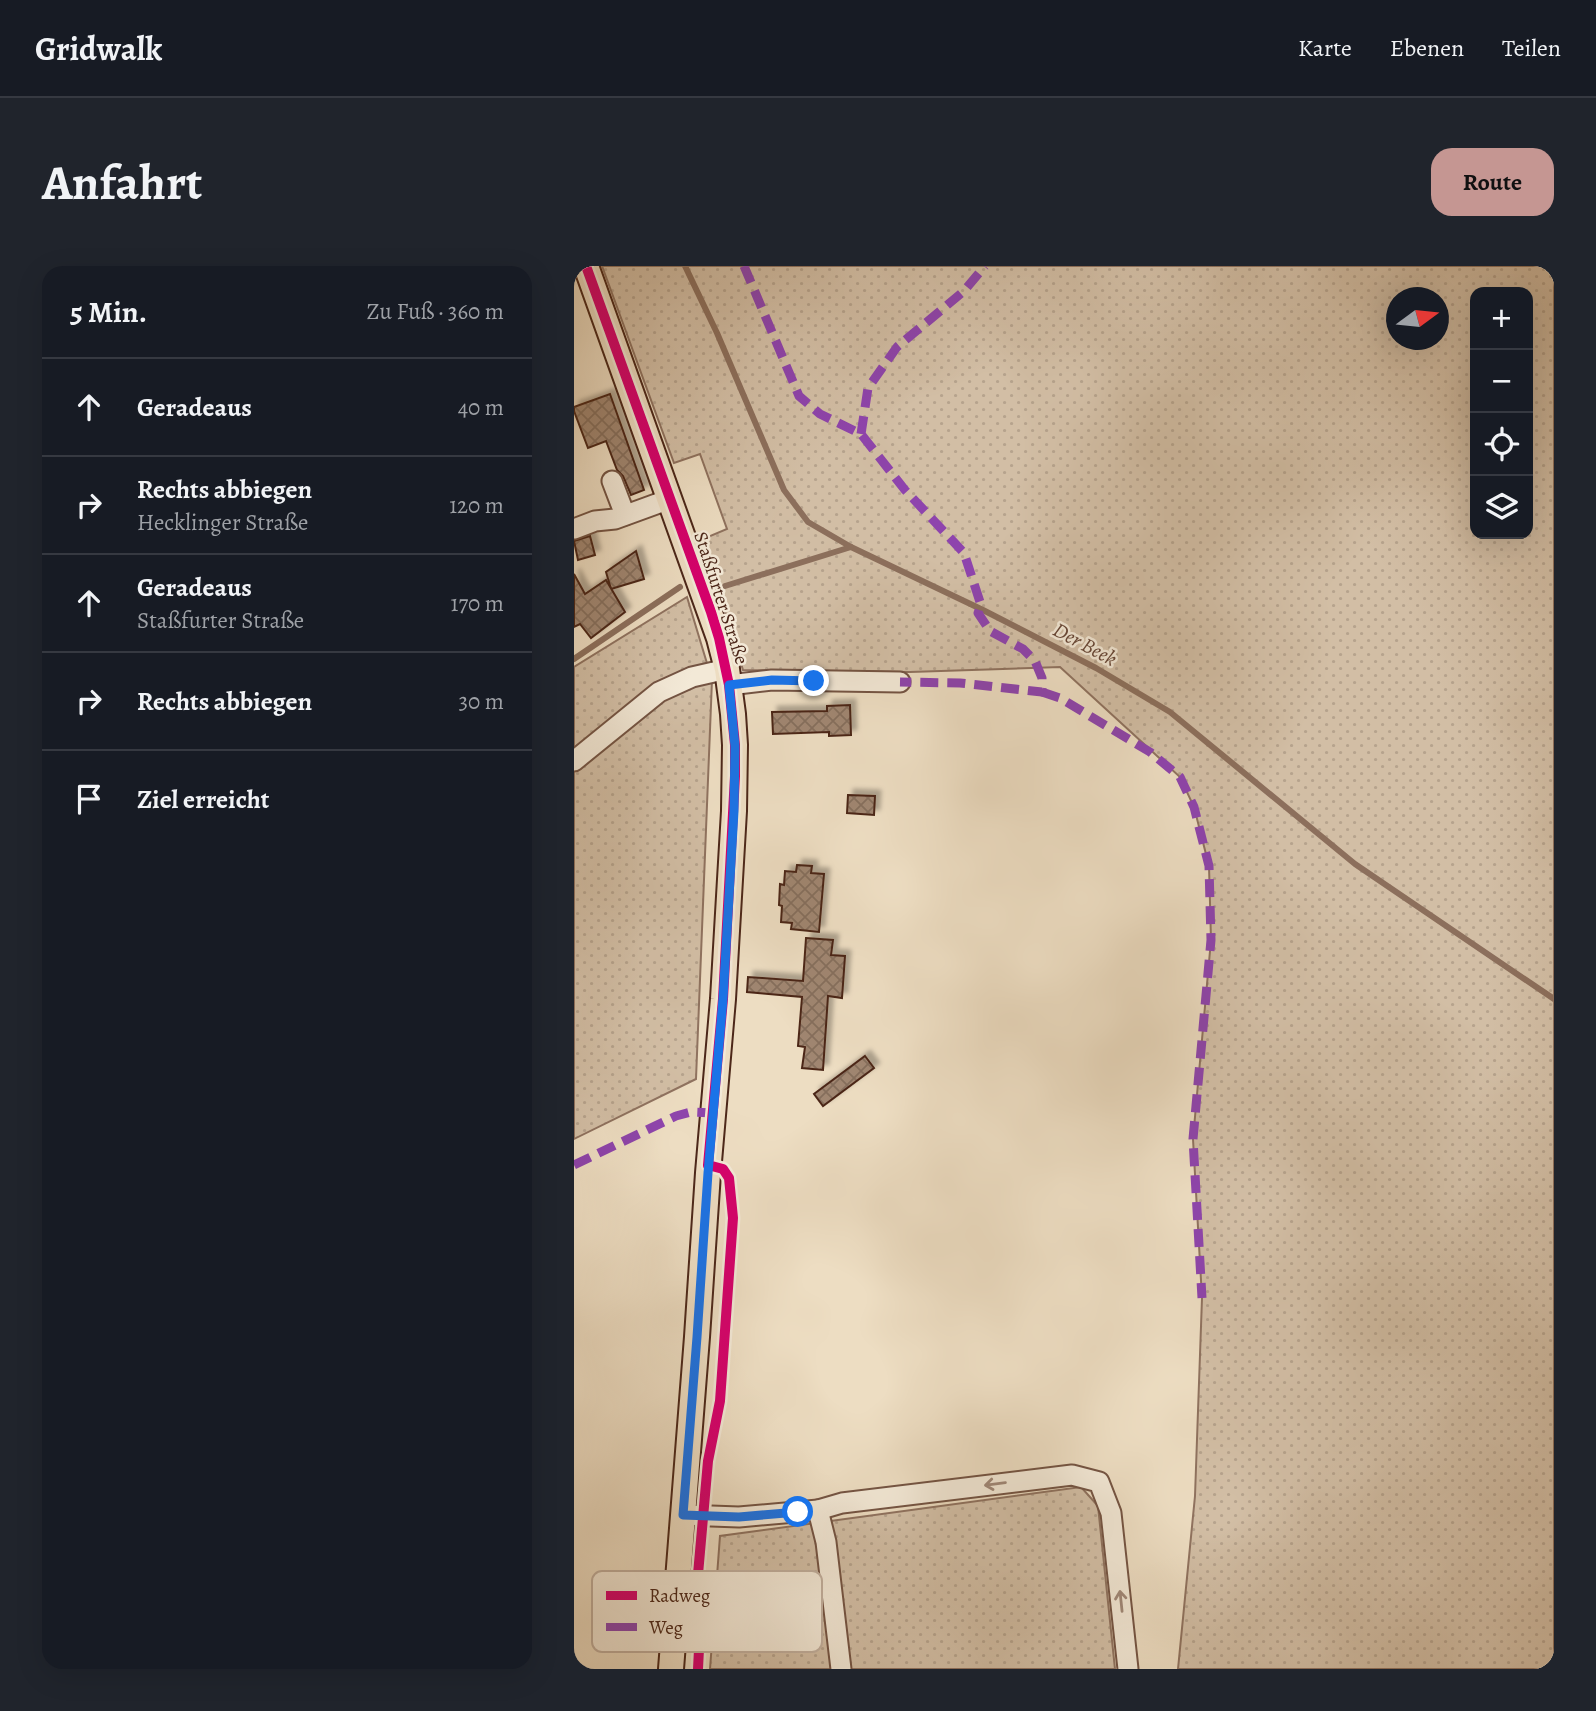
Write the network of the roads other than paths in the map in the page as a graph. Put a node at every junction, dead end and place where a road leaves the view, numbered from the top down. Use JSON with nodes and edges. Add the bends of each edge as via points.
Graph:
{"nodes":[{"id":1,"x":586,"y":266,"type":"edge"},
{"id":2,"x":612,"y":481,"type":"dead end"},
{"id":3,"x":670,"y":499,"type":"junction"},
{"id":4,"x":625,"y":515,"type":"junction"},
{"id":5,"x":574,"y":529,"type":"edge"},
{"id":6,"x":728,"y":677,"type":"junction"},
{"id":7,"x":900,"y":682,"type":"dead end"},
{"id":8,"x":574,"y":761,"type":"edge"},
{"id":9,"x":818,"y":1510,"type":"junction"},
{"id":10,"x":683,"y":1515,"type":"junction"},
{"id":11,"x":679,"y":1571,"type":"edge"},
{"id":12,"x":841,"y":1669,"type":"edge"},
{"id":13,"x":1128,"y":1669,"type":"edge"}],
"edges":[{"from":1,"to":3,"type":"main road","name":"Staßfurter Straße"},
{"from":2,"to":4,"type":"lane"},
{"from":3,"to":4,"type":"lane"},
{"from":3,"to":6,"type":"main road","name":"Staßfurter Straße","via":[[711,612]]},
{"from":4,"to":5,"type":"lane"},
{"from":6,"to":7,"type":"lane"},
{"from":6,"to":8,"type":"lane","via":[[692,677],[659,692]]},
{"from":6,"to":10,"type":"main road","name":"Staßfurter Straße","via":[[735,746],[734,811]]},
{"from":9,"to":10,"type":"lane","via":[[739,1517]]},
{"from":9,"to":12,"type":"lane"},
{"from":13,"to":9,"type":"lane","one_way":true,"via":[[1111,1513],[1099,1482],[1072,1475],[842,1503]]},
{"from":10,"to":11,"type":"main road","name":"Staßfurter Straße"}]}
